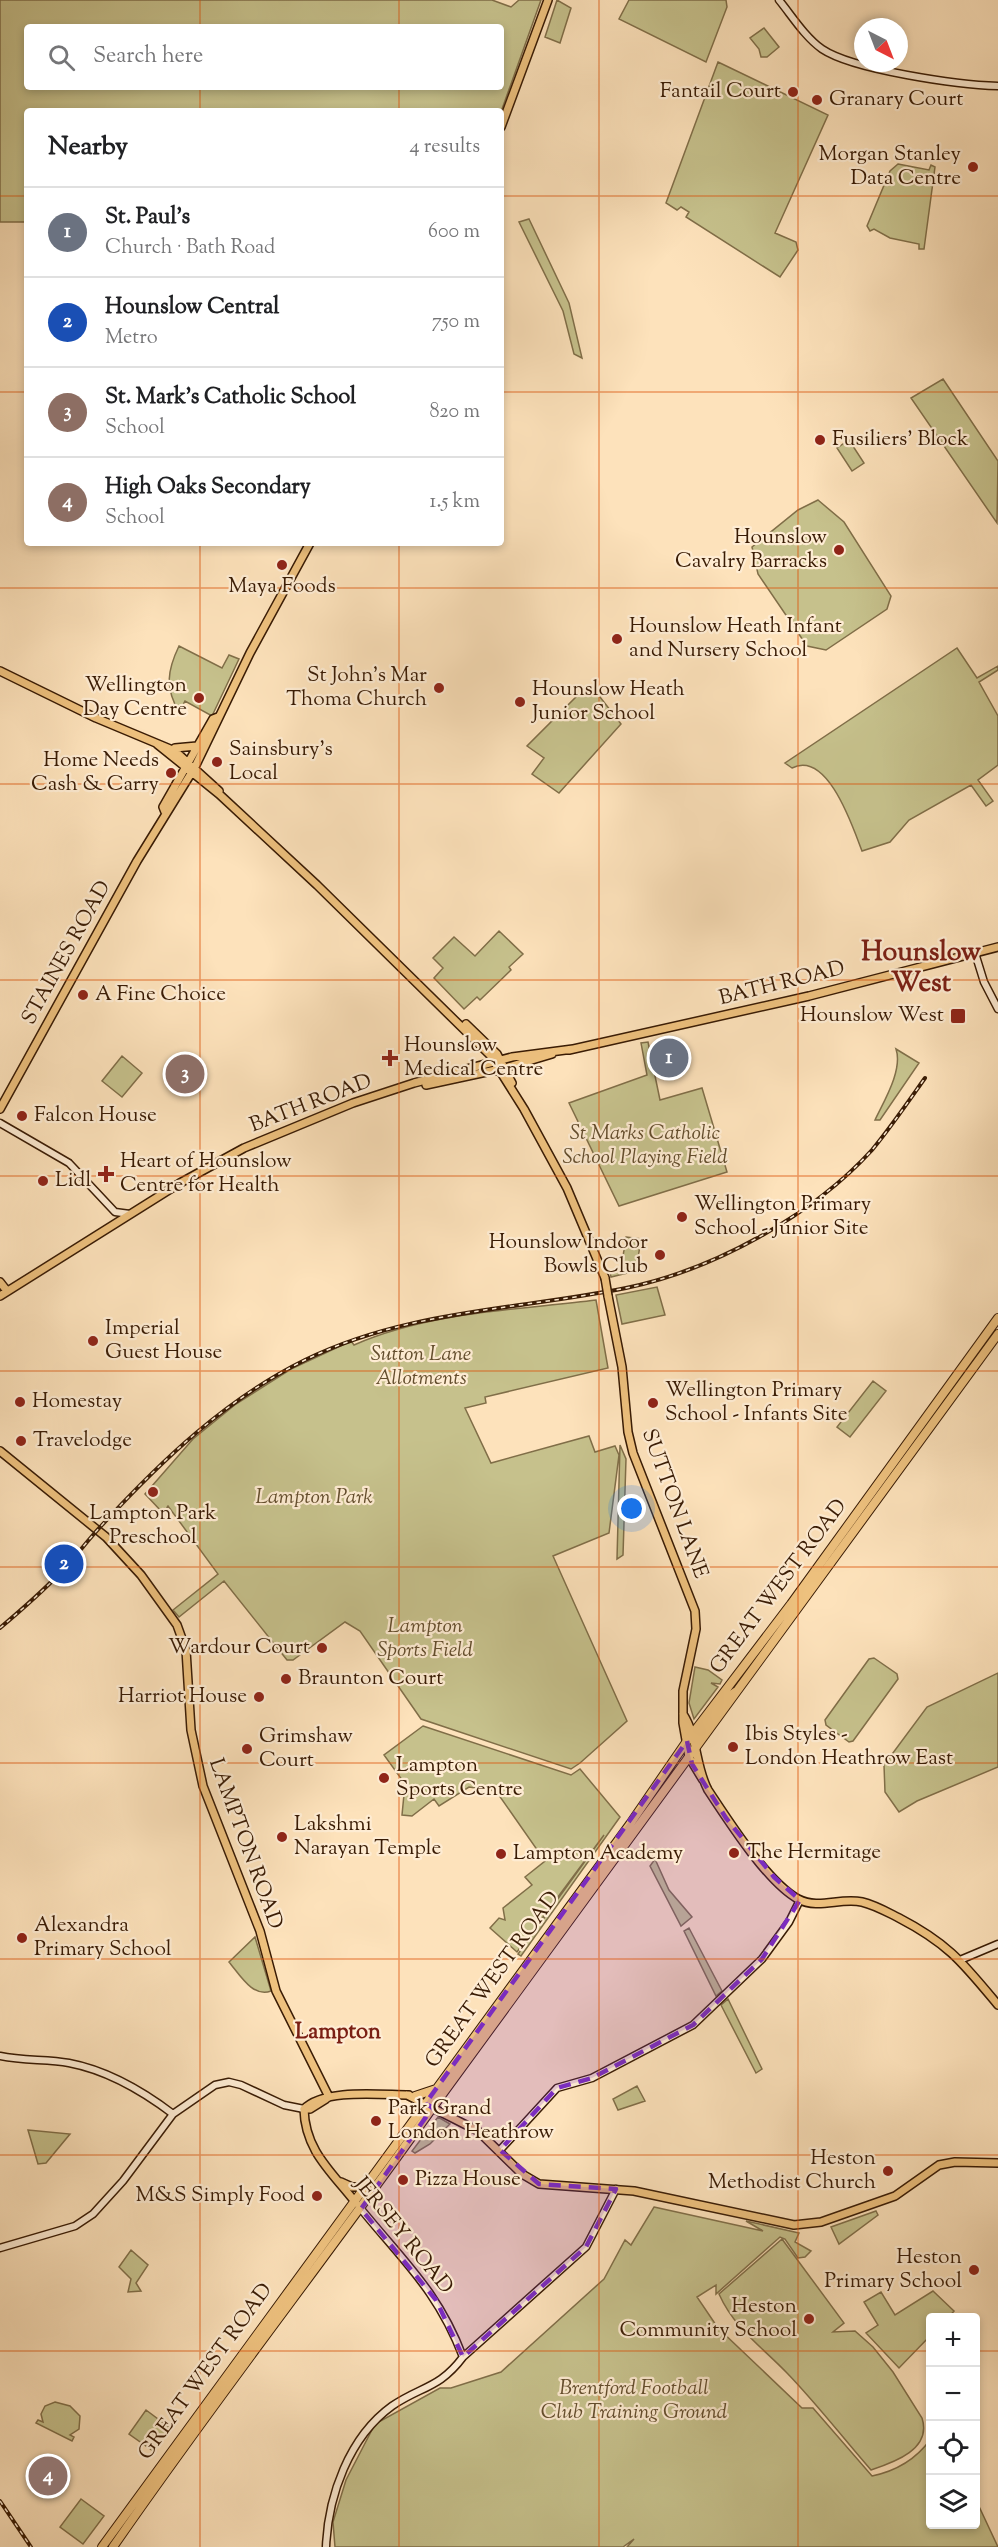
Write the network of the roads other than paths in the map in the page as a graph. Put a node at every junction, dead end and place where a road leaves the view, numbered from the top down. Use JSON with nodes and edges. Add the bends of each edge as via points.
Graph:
{"nodes":[{"id":1,"x":548,"y":0,"type":"edge"},
{"id":2,"x":779,"y":0,"type":"edge"},
{"id":3,"x":998,"y":86,"type":"edge"},
{"id":4,"x":504,"y":119,"type":"edge"},
{"id":5,"x":308,"y":546,"type":"edge"},
{"id":6,"x":0,"y":671,"type":"edge"},
{"id":7,"x":218,"y":719,"type":"junction"},
{"id":8,"x":158,"y":744,"type":"junction"},
{"id":9,"x":197,"y":746,"type":"junction"},
{"id":10,"x":169,"y":748,"type":"junction"},
{"id":11,"x":190,"y":766,"type":"junction"},
{"id":12,"x":186,"y":783,"type":"junction"},
{"id":13,"x":204,"y":783,"type":"junction"},
{"id":14,"x":219,"y":794,"type":"junction"},
{"id":15,"x":164,"y":811,"type":"junction"},
{"id":16,"x":998,"y":947,"type":"edge"},
{"id":17,"x":975,"y":953,"type":"junction"},
{"id":18,"x":998,"y":1009,"type":"edge"},
{"id":19,"x":573,"y":1048,"type":"junction"},
{"id":20,"x":500,"y":1065,"type":"junction"},
{"id":21,"x":388,"y":1092,"type":"junction"},
{"id":22,"x":0,"y":1109,"type":"edge"},
{"id":23,"x":0,"y":1123,"type":"edge"},
{"id":24,"x":112,"y":1210,"type":"junction"},
{"id":25,"x":130,"y":1214,"type":"junction"},
{"id":26,"x":110,"y":1226,"type":"junction"},
{"id":27,"x":0,"y":1282,"type":"edge"},
{"id":28,"x":3,"y":1294,"type":"edge"},
{"id":29,"x":998,"y":1318,"type":"edge"},
{"id":30,"x":998,"y":1334,"type":"edge"},
{"id":31,"x":0,"y":1451,"type":"edge"},
{"id":32,"x":738,"y":1689,"type":"junction"},
{"id":33,"x":691,"y":1737,"type":"junction"},
{"id":34,"x":696,"y":1749,"type":"junction"},
{"id":35,"x":689,"y":1757,"type":"junction"},
{"id":36,"x":703,"y":1780,"type":"junction"},
{"id":37,"x":800,"y":1900,"type":"junction"},
{"id":38,"x":998,"y":1944,"type":"edge"},
{"id":39,"x":960,"y":1960,"type":"junction"},
{"id":40,"x":998,"y":2005,"type":"edge"},
{"id":41,"x":0,"y":2056,"type":"edge"},
{"id":42,"x":436,"y":2089,"type":"junction"},
{"id":43,"x":411,"y":2096,"type":"junction"},
{"id":44,"x":329,"y":2097,"type":"junction"},
{"id":45,"x":429,"y":2105,"type":"junction"},
{"id":46,"x":304,"y":2109,"type":"junction"},
{"id":47,"x":173,"y":2114,"type":"junction"},
{"id":48,"x":500,"y":2150,"type":"junction"},
{"id":49,"x":998,"y":2163,"type":"edge"},
{"id":50,"x":389,"y":2170,"type":"junction"},
{"id":51,"x":336,"y":2179,"type":"junction"},
{"id":52,"x":363,"y":2187,"type":"junction"},
{"id":53,"x":616,"y":2189,"type":"junction"},
{"id":54,"x":354,"y":2201,"type":"junction"},
{"id":55,"x":361,"y":2209,"type":"junction"},
{"id":56,"x":0,"y":2248,"type":"edge"},
{"id":57,"x":463,"y":2357,"type":"junction"},
{"id":58,"x":102,"y":2547,"type":"edge"},
{"id":59,"x":113,"y":2547,"type":"edge"},
{"id":60,"x":326,"y":2547,"type":"edge"}],
"edges":[{"from":1,"to":4,"type":"main road"},
{"from":2,"to":3,"type":"street","via":[[815,43],[834,56],[918,75]]},
{"from":5,"to":7,"type":"main road","name":"STAINES ROAD"},
{"from":6,"to":8,"type":"main road"},
{"from":7,"to":9,"type":"main road","name":"STAINES ROAD","via":[[213,719]]},
{"from":7,"to":11,"type":"main road","name":"STAINES ROAD"},
{"from":8,"to":10,"type":"main road"},
{"from":8,"to":11,"type":"main road"},
{"from":9,"to":10,"type":"main road"},
{"from":9,"to":11,"type":"main road","name":"STAINES ROAD"},
{"from":10,"to":11,"type":"main road"},
{"from":11,"to":12,"type":"main road","name":"STAINES ROAD"},
{"from":11,"to":13,"type":"main road"},
{"from":11,"to":14,"type":"main road"},
{"from":11,"to":15,"type":"main road"},
{"from":12,"to":13,"type":"main road"},
{"from":12,"to":15,"type":"main road","name":"STAINES ROAD"},
{"from":13,"to":14,"type":"main road"},
{"from":14,"to":20,"type":"main road","name":"SUTTON LANE"},
{"from":15,"to":22,"type":"main road","name":"STAINES ROAD"},
{"from":16,"to":17,"type":"main road","name":"BATH ROAD"},
{"from":17,"to":18,"type":"street"},
{"from":17,"to":19,"type":"main road","name":"BATH ROAD","via":[[809,996]]},
{"from":19,"to":20,"type":"main road","name":"BATH ROAD"},
{"from":19,"to":20,"type":"main road","name":"BATH ROAD"},
{"from":20,"to":21,"type":"main road","name":"BATH ROAD"},
{"from":20,"to":21,"type":"main road","name":"BATH ROAD"},
{"from":20,"to":33,"type":"main road","name":"SUTTON LANE","bridge":true,"via":[[567,1188],[605,1278],[633,1453],[696,1611],[683,1691],[683,1714]]},
{"from":21,"to":25,"type":"main road","name":"BATH ROAD","via":[[232,1153]]},
{"from":23,"to":24,"type":"street","via":[[69,1163]]},
{"from":24,"to":25,"type":"street"},
{"from":24,"to":26,"type":"street"},
{"from":25,"to":26,"type":"main road","name":"BATH ROAD"},
{"from":26,"to":28,"type":"main road","name":"BATH ROAD"},
{"from":27,"to":28,"type":"main road"},
{"from":29,"to":33,"type":"highway","name":"GREAT WEST ROAD"},
{"from":30,"to":32,"type":"highway","name":"GREAT WEST ROAD"},
{"from":31,"to":44,"type":"main road","name":"LAMPTON ROAD","via":[[106,1537],[141,1575],[177,1625],[186,1650],[190,1727],[202,1786],[260,1931],[282,2004]]},
{"from":32,"to":33,"type":"highway"},
{"from":32,"to":34,"type":"highway","name":"GREAT WEST ROAD"},
{"from":33,"to":34,"type":"main road","name":"SUTTON LANE"},
{"from":33,"to":35,"type":"main road","name":"SUTTON LANE"},
{"from":33,"to":42,"type":"highway","name":"GREAT WEST ROAD"},
{"from":34,"to":35,"type":"highway","name":"GREAT WEST ROAD"},
{"from":34,"to":36,"type":"main road","name":"SUTTON LANE"},
{"from":35,"to":36,"type":"main road"},
{"from":35,"to":45,"type":"highway","name":"GREAT WEST ROAD"},
{"from":36,"to":37,"type":"main road","via":[[755,1855]]},
{"from":37,"to":39,"type":"main road","via":[[870,1905],[932,1936]]},
{"from":37,"to":48,"type":"street","via":[[762,1959],[693,2025],[592,2078],[557,2088]]},
{"from":38,"to":39,"type":"street"},
{"from":39,"to":40,"type":"main road"},
{"from":41,"to":47,"type":"street","via":[[87,2068],[144,2094]]},
{"from":42,"to":43,"type":"highway"},
{"from":42,"to":45,"type":"highway","name":"GREAT WEST ROAD"},
{"from":43,"to":44,"type":"main road","via":[[385,2093]]},
{"from":43,"to":45,"type":"main road"},
{"from":44,"to":46,"type":"main road"},
{"from":45,"to":48,"type":"main road","via":[[478,2131]]},
{"from":45,"to":50,"type":"highway","name":"GREAT WEST ROAD"},
{"from":45,"to":52,"type":"highway","name":"GREAT WEST ROAD"},
{"from":46,"to":47,"type":"street","via":[[292,2109],[257,2090],[229,2082],[215,2085]]},
{"from":46,"to":51,"type":"main road","name":"JERSEY ROAD","via":[[310,2144]]},
{"from":47,"to":56,"type":"street","via":[[93,2214],[75,2226]]},
{"from":48,"to":53,"type":"main road","via":[[522,2174],[539,2184]]},
{"from":49,"to":53,"type":"main road","via":[[939,2165],[895,2196],[803,2225]]},
{"from":50,"to":54,"type":"highway"},
{"from":50,"to":55,"type":"highway","name":"GREAT WEST ROAD"},
{"from":51,"to":52,"type":"main road","via":[[352,2187]]},
{"from":51,"to":54,"type":"main road","name":"JERSEY ROAD"},
{"from":52,"to":54,"type":"highway","name":"GREAT WEST ROAD"},
{"from":53,"to":57,"type":"street","via":[[580,2253]]},
{"from":54,"to":55,"type":"main road","name":"JERSEY ROAD"},
{"from":54,"to":58,"type":"highway","name":"GREAT WEST ROAD"},
{"from":55,"to":57,"type":"street","name":"JERSEY ROAD","via":[[436,2300]]},
{"from":55,"to":59,"type":"highway","name":"GREAT WEST ROAD"},
{"from":57,"to":60,"type":"street","via":[[446,2377],[394,2405],[365,2432],[333,2496]]}]}
